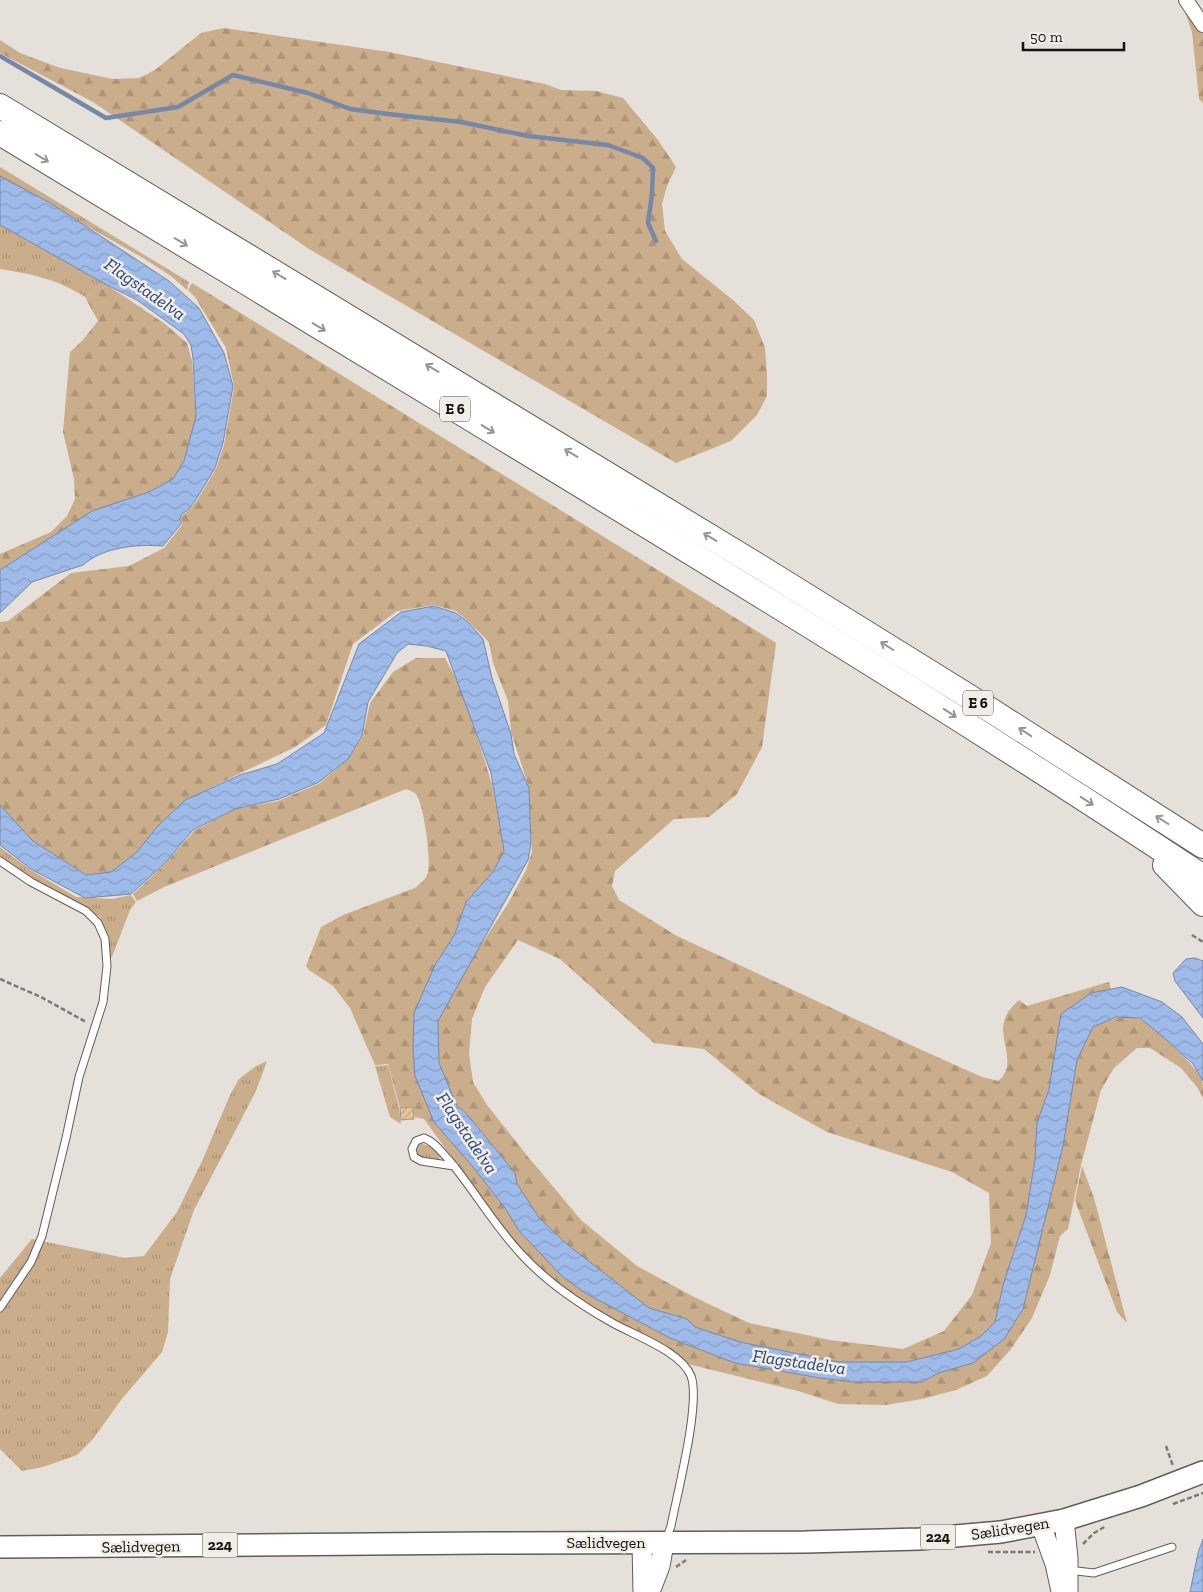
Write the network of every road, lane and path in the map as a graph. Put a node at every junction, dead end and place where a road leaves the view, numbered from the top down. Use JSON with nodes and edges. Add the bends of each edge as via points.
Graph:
{"nodes":[{"id":1,"x":1186,"y":0,"type":"edge"},
{"id":2,"x":1203,"y":25,"type":"edge"},
{"id":3,"x":0,"y":106,"type":"edge"},
{"id":4,"x":0,"y":133,"type":"edge"},
{"id":5,"x":1124,"y":825,"type":"junction"},
{"id":6,"x":1203,"y":846,"type":"edge"},
{"id":7,"x":0,"y":861,"type":"edge"},
{"id":8,"x":1203,"y":877,"type":"edge"},
{"id":9,"x":1203,"y":904,"type":"edge"},
{"id":10,"x":1192,"y":935,"type":"dead end"},
{"id":11,"x":1203,"y":942,"type":"edge"},
{"id":12,"x":0,"y":979,"type":"edge"},
{"id":13,"x":95,"y":1027,"type":"junction"},
{"id":14,"x":454,"y":1166,"type":"junction"},
{"id":15,"x":0,"y":1308,"type":"edge"},
{"id":16,"x":1203,"y":1486,"type":"edge"},
{"id":17,"x":1064,"y":1520,"type":"junction"},
{"id":18,"x":1041,"y":1525,"type":"junction"},
{"id":19,"x":642,"y":1542,"type":"junction"},
{"id":20,"x":664,"y":1542,"type":"junction"},
{"id":21,"x":0,"y":1547,"type":"edge"},
{"id":22,"x":1172,"y":1547,"type":"dead end"},
{"id":23,"x":1068,"y":1570,"type":"junction"},
{"id":24,"x":643,"y":1592,"type":"edge"},
{"id":25,"x":650,"y":1592,"type":"edge"},
{"id":26,"x":1062,"y":1592,"type":"edge"},
{"id":27,"x":1068,"y":1592,"type":"edge"}],
"edges":[{"from":1,"to":2,"type":"street"},
{"from":6,"to":3,"type":"highway","number":"E 6","one_way":true,"via":[[752,562]]},
{"from":4,"to":5,"type":"highway","number":"E 6","one_way":true,"via":[[730,576]]},
{"from":5,"to":8,"type":"highway","number":"E 6"},
{"from":5,"to":9,"type":"highway","number":"E 6"},
{"from":7,"to":13,"type":"lane","via":[[31,882],[86,911],[98,923],[105,939],[107,966],[103,1002]]},
{"from":10,"to":11,"type":"path"},
{"from":12,"to":13,"type":"path"},
{"from":13,"to":15,"type":"lane","via":[[79,1077],[42,1236],[31,1262]]},
{"from":14,"to":14,"type":"lane","via":[[432,1141],[424,1138],[416,1141],[412,1148],[414,1156],[421,1161]]},
{"from":14,"to":20,"type":"lane","via":[[534,1268],[585,1306],[673,1356],[686,1368],[693,1384],[692,1413],[671,1526]]},
{"from":16,"to":17,"type":"main road","name":"Sælidvegen","number":"224","via":[[1134,1498]]},
{"from":17,"to":18,"type":"main road","name":"Sælidvegen","number":"224"},
{"from":17,"to":23,"type":"main road"},
{"from":18,"to":20,"type":"main road","name":"Sælidvegen","number":"224","via":[[920,1539]]},
{"from":18,"to":26,"type":"main road"},
{"from":19,"to":20,"type":"main road","name":"Sælidvegen","number":"224"},
{"from":19,"to":21,"type":"main road","name":"Sælidvegen","number":"224"},
{"from":19,"to":24,"type":"main road"},
{"from":20,"to":25,"type":"main road","via":[[660,1566]]},
{"from":22,"to":23,"type":"lane","via":[[1094,1573]]},
{"from":23,"to":27,"type":"main road"}]}
